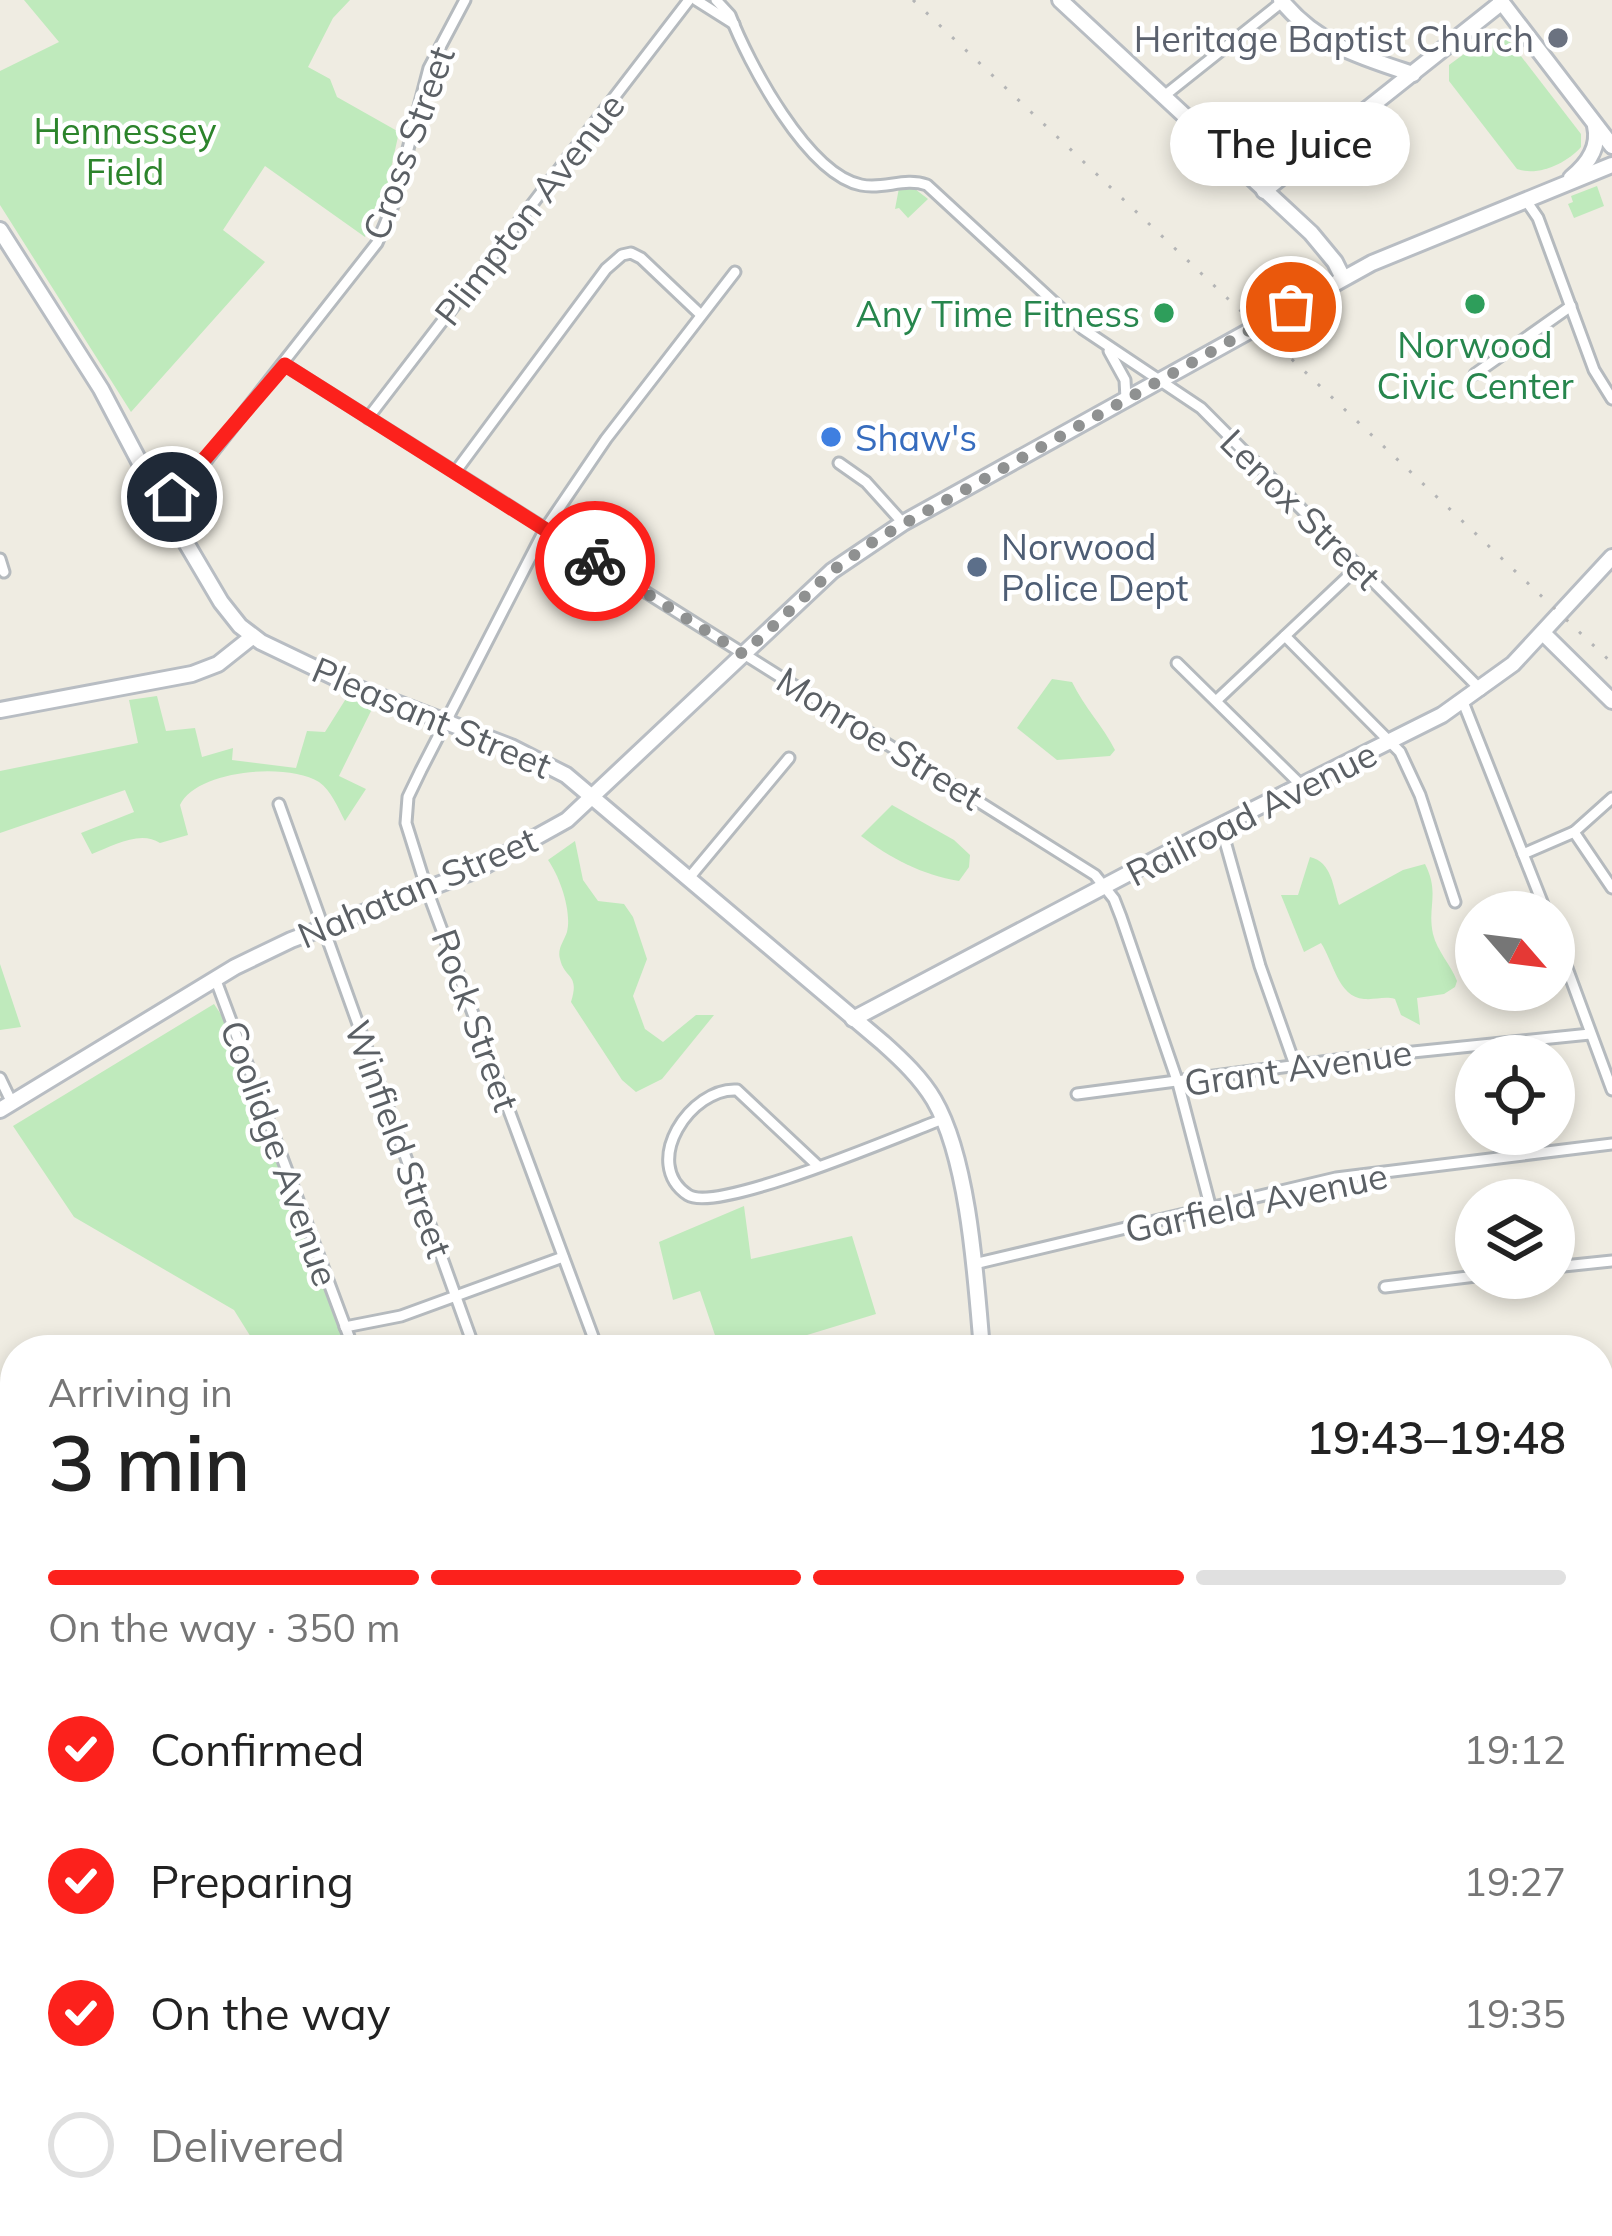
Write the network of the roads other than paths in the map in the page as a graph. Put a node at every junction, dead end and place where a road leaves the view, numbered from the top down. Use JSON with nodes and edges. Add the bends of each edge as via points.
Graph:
{"nodes":[{"id":1,"x":465,"y":0,"type":"edge"},
{"id":2,"x":692,"y":0,"type":"edge"},
{"id":3,"x":716,"y":0,"type":"edge"},
{"id":4,"x":1062,"y":1,"type":"edge"},
{"id":5,"x":1282,"y":1,"type":"edge"},
{"id":6,"x":1502,"y":1,"type":"edge"},
{"id":7,"x":734,"y":25,"type":"junction"},
{"id":8,"x":1413,"y":74,"type":"junction"},
{"id":9,"x":1164,"y":96,"type":"junction"},
{"id":10,"x":1593,"y":121,"type":"junction"},
{"id":11,"x":1612,"y":146,"type":"edge"},
{"id":12,"x":1612,"y":165,"type":"edge"},
{"id":13,"x":1563,"y":184,"type":"junction"},
{"id":14,"x":1264,"y":191,"type":"junction"},
{"id":15,"x":1525,"y":199,"type":"junction"},
{"id":16,"x":0,"y":230,"type":"edge"},
{"id":17,"x":735,"y":272,"type":"dead end"},
{"id":18,"x":1343,"y":278,"type":"junction"},
{"id":19,"x":1571,"y":307,"type":"junction"},
{"id":20,"x":701,"y":315,"type":"junction"},
{"id":21,"x":1107,"y":347,"type":"junction"},
{"id":22,"x":285,"y":365,"type":"junction"},
{"id":23,"x":1475,"y":374,"type":"dead end"},
{"id":24,"x":1160,"y":380,"type":"junction"},
{"id":25,"x":1126,"y":399,"type":"junction"},
{"id":26,"x":1612,"y":400,"type":"edge"},
{"id":27,"x":368,"y":418,"type":"junction"},
{"id":28,"x":838,"y":463,"type":"dead end"},
{"id":29,"x":456,"y":471,"type":"junction"},
{"id":30,"x":163,"y":503,"type":"junction"},
{"id":31,"x":903,"y":523,"type":"junction"},
{"id":32,"x":545,"y":529,"type":"junction"},
{"id":33,"x":1612,"y":556,"type":"edge"},
{"id":34,"x":0,"y":559,"type":"edge"},
{"id":35,"x":1358,"y":567,"type":"junction"},
{"id":36,"x":4,"y":572,"type":"dead end"},
{"id":37,"x":1543,"y":633,"type":"junction"},
{"id":38,"x":1286,"y":636,"type":"junction"},
{"id":39,"x":252,"y":637,"type":"junction"},
{"id":40,"x":743,"y":654,"type":"junction"},
{"id":41,"x":1177,"y":663,"type":"dead end"},
{"id":42,"x":1481,"y":690,"type":"junction"},
{"id":43,"x":1217,"y":700,"type":"junction"},
{"id":44,"x":1612,"y":701,"type":"edge"},
{"id":45,"x":1463,"y":702,"type":"junction"},
{"id":46,"x":0,"y":710,"type":"edge"},
{"id":47,"x":445,"y":722,"type":"junction"},
{"id":48,"x":1392,"y":741,"type":"junction"},
{"id":49,"x":789,"y":758,"type":"dead end"},
{"id":50,"x":1302,"y":786,"type":"junction"},
{"id":51,"x":595,"y":797,"type":"junction"},
{"id":52,"x":1612,"y":798,"type":"edge"},
{"id":53,"x":279,"y":804,"type":"dead end"},
{"id":54,"x":1221,"y":827,"type":"junction"},
{"id":55,"x":1574,"y":832,"type":"junction"},
{"id":56,"x":1523,"y":854,"type":"junction"},
{"id":57,"x":688,"y":878,"type":"junction"},
{"id":58,"x":1106,"y":886,"type":"junction"},
{"id":59,"x":1612,"y":888,"type":"edge"},
{"id":60,"x":427,"y":890,"type":"junction"},
{"id":61,"x":1538,"y":891,"type":"edge"},
{"id":62,"x":1454,"y":902,"type":"dead end"},
{"id":63,"x":323,"y":928,"type":"junction"},
{"id":64,"x":215,"y":978,"type":"junction"},
{"id":65,"x":1575,"y":992,"type":"edge"},
{"id":66,"x":853,"y":1019,"type":"junction"},
{"id":67,"x":1590,"y":1034,"type":"junction"},
{"id":68,"x":1296,"y":1067,"type":"junction"},
{"id":69,"x":0,"y":1078,"type":"edge"},
{"id":70,"x":1178,"y":1083,"type":"junction"},
{"id":71,"x":1612,"y":1090,"type":"edge"},
{"id":72,"x":1077,"y":1094,"type":"dead end"},
{"id":73,"x":6,"y":1107,"type":"edge"},
{"id":74,"x":943,"y":1119,"type":"junction"},
{"id":75,"x":1612,"y":1144,"type":"edge"},
{"id":76,"x":818,"y":1166,"type":"junction"},
{"id":77,"x":1210,"y":1209,"type":"junction"},
{"id":78,"x":563,"y":1257,"type":"junction"},
{"id":79,"x":1612,"y":1261,"type":"edge"},
{"id":80,"x":974,"y":1264,"type":"junction"},
{"id":81,"x":1575,"y":1265,"type":"edge"},
{"id":82,"x":1455,"y":1279,"type":"edge"},
{"id":83,"x":1385,"y":1287,"type":"dead end"},
{"id":84,"x":455,"y":1297,"type":"junction"},
{"id":85,"x":345,"y":1327,"type":"junction"},
{"id":86,"x":348,"y":1335,"type":"edge"},
{"id":87,"x":469,"y":1335,"type":"edge"},
{"id":88,"x":592,"y":1335,"type":"edge"},
{"id":89,"x":981,"y":1335,"type":"edge"}],
"edges":[{"from":1,"to":22,"type":"street","name":"Cross Street","via":[[429,68],[386,225]]},
{"from":2,"to":7,"type":"street"},
{"from":2,"to":27,"type":"street","name":"Plimpton Avenue"},
{"from":3,"to":7,"type":"street","name":"Lenox Street"},
{"from":4,"to":9,"type":"street"},
{"from":5,"to":8,"type":"street","via":[[1339,49]]},
{"from":5,"to":9,"type":"street"},
{"from":6,"to":8,"type":"street"},
{"from":6,"to":10,"type":"street"},
{"from":7,"to":21,"type":"street","name":"Lenox Street","via":[[792,128],[835,172],[862,185],[927,185]]},
{"from":8,"to":14,"type":"street"},
{"from":9,"to":14,"type":"street"},
{"from":10,"to":11,"type":"street"},
{"from":10,"to":13,"type":"street","via":[[1592,154]]},
{"from":12,"to":13,"type":"street","name":"Nahatan Street"},
{"from":13,"to":15,"type":"street","name":"Nahatan Street"},
{"from":14,"to":18,"type":"street","via":[[1328,250]]},
{"from":15,"to":18,"type":"street","name":"Nahatan Street"},
{"from":15,"to":19,"type":"street"},
{"from":16,"to":30,"type":"street","name":"Pleasant Street"},
{"from":17,"to":20,"type":"street","name":"Rock Street"},
{"from":18,"to":24,"type":"street","name":"Nahatan Street"},
{"from":19,"to":23,"type":"street"},
{"from":19,"to":26,"type":"street"},
{"from":20,"to":29,"type":"street","via":[[626,254],[606,269]]},
{"from":20,"to":32,"type":"street","name":"Rock Street"},
{"from":21,"to":24,"type":"street","name":"Lenox Street"},
{"from":21,"to":25,"type":"street","name":"Lenox Street"},
{"from":22,"to":27,"type":"street","name":"Monroe Street"},
{"from":22,"to":30,"type":"street","name":"Cross Street"},
{"from":24,"to":25,"type":"street","name":"Nahatan Street"},
{"from":24,"to":35,"type":"street","name":"Lenox Street","via":[[1202,408]]},
{"from":25,"to":31,"type":"street","name":"Nahatan Street"},
{"from":27,"to":29,"type":"street","name":"Monroe Street"},
{"from":28,"to":31,"type":"street"},
{"from":29,"to":32,"type":"street","name":"Monroe Street"},
{"from":30,"to":39,"type":"street","name":"Pleasant Street","via":[[221,602]]},
{"from":31,"to":40,"type":"street","name":"Nahatan Street","via":[[832,571]]},
{"from":32,"to":40,"type":"street","name":"Monroe Street"},
{"from":32,"to":47,"type":"street","name":"Rock Street"},
{"from":33,"to":37,"type":"street","name":"Railroad Avenue"},
{"from":34,"to":36,"type":"street"},
{"from":35,"to":38,"type":"street"},
{"from":35,"to":42,"type":"street","name":"Lenox Street"},
{"from":37,"to":42,"type":"street","name":"Railroad Avenue"},
{"from":37,"to":44,"type":"street"},
{"from":38,"to":43,"type":"street"},
{"from":38,"to":48,"type":"street"},
{"from":39,"to":46,"type":"street","via":[[192,674]]},
{"from":39,"to":47,"type":"street","name":"Pleasant Street"},
{"from":40,"to":51,"type":"street","name":"Nahatan Street"},
{"from":40,"to":58,"type":"street","name":"Monroe Street"},
{"from":41,"to":43,"type":"street"},
{"from":42,"to":45,"type":"street","name":"Railroad Avenue"},
{"from":43,"to":50,"type":"street"},
{"from":45,"to":48,"type":"street","name":"Railroad Avenue"},
{"from":45,"to":56,"type":"street"},
{"from":47,"to":51,"type":"street","name":"Pleasant Street","via":[[550,765]]},
{"from":47,"to":60,"type":"street","name":"Rock Street","via":[[405,810]]},
{"from":48,"to":50,"type":"street","name":"Railroad Avenue"},
{"from":48,"to":62,"type":"street","via":[[1420,795]]},
{"from":49,"to":57,"type":"street"},
{"from":50,"to":54,"type":"street","name":"Railroad Avenue"},
{"from":51,"to":57,"type":"street","name":"Pleasant Street"},
{"from":51,"to":60,"type":"street","name":"Nahatan Street","via":[[546,833]]},
{"from":52,"to":55,"type":"street"},
{"from":53,"to":63,"type":"street","name":"Winfield Street"},
{"from":54,"to":58,"type":"street","name":"Railroad Avenue"},
{"from":54,"to":68,"type":"street"},
{"from":55,"to":56,"type":"street"},
{"from":55,"to":59,"type":"street"},
{"from":56,"to":61,"type":"street"},
{"from":57,"to":66,"type":"street","name":"Pleasant Street"},
{"from":58,"to":66,"type":"street","name":"Railroad Avenue"},
{"from":58,"to":70,"type":"street"},
{"from":60,"to":63,"type":"street","name":"Nahatan Street"},
{"from":60,"to":78,"type":"street","name":"Rock Street"},
{"from":63,"to":64,"type":"street","name":"Nahatan Street"},
{"from":63,"to":84,"type":"street","name":"Winfield Street"},
{"from":64,"to":73,"type":"street","name":"Nahatan Street"},
{"from":64,"to":85,"type":"street","name":"Coolidge Avenue"},
{"from":65,"to":67,"type":"street"},
{"from":66,"to":74,"type":"street","name":"Pleasant Street","via":[[920,1081]]},
{"from":67,"to":68,"type":"street","name":"Grant Avenue"},
{"from":67,"to":71,"type":"street"},
{"from":68,"to":70,"type":"street","name":"Grant Avenue"},
{"from":69,"to":73,"type":"street"},
{"from":70,"to":72,"type":"street","name":"Grant Avenue"},
{"from":70,"to":77,"type":"street"},
{"from":74,"to":76,"type":"street"},
{"from":74,"to":80,"type":"street","name":"Pleasant Street"},
{"from":75,"to":77,"type":"street","name":"Garfield Avenue","via":[[1336,1178]]},
{"from":76,"to":76,"type":"street","via":[[700,1200],[677,1184],[669,1156],[688,1115],[710,1095],[737,1090]]},
{"from":77,"to":80,"type":"street","name":"Garfield Avenue"},
{"from":78,"to":84,"type":"street","name":"Coolidge Avenue"},
{"from":78,"to":88,"type":"street","name":"Rock Street"},
{"from":79,"to":81,"type":"street"},
{"from":80,"to":89,"type":"street","name":"Pleasant Street"},
{"from":82,"to":83,"type":"street"},
{"from":84,"to":85,"type":"street","name":"Coolidge Avenue"},
{"from":84,"to":87,"type":"street","name":"Winfield Street"},
{"from":85,"to":86,"type":"street","name":"Coolidge Avenue"}]}
